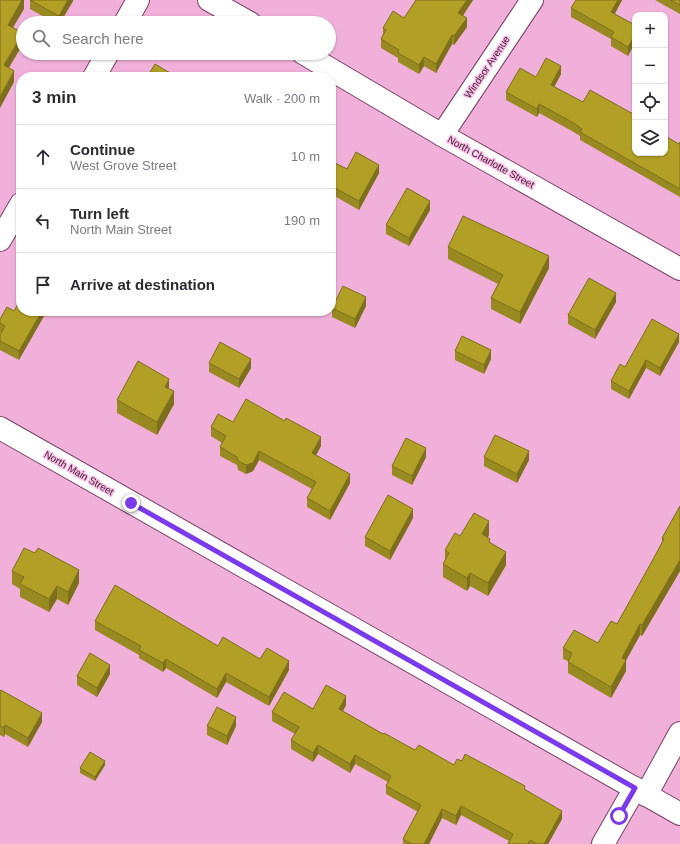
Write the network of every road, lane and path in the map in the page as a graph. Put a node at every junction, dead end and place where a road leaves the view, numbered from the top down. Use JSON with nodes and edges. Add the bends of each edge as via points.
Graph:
{"nodes":[{"id":1,"x":138,"y":0,"type":"edge"},
{"id":2,"x":209,"y":0,"type":"edge"},
{"id":3,"x":532,"y":0,"type":"edge"},
{"id":4,"x":129,"y":16,"type":"edge"},
{"id":5,"x":238,"y":16,"type":"edge"},
{"id":6,"x":104,"y":60,"type":"edge"},
{"id":7,"x":315,"y":60,"type":"edge"},
{"id":8,"x":97,"y":72,"type":"edge"},
{"id":9,"x":335,"y":72,"type":"edge"},
{"id":10,"x":336,"y":72,"type":"edge"},
{"id":11,"x":442,"y":135,"type":"junction"},
{"id":12,"x":16,"y":213,"type":"edge"},
{"id":13,"x":0,"y":240,"type":"edge"},
{"id":14,"x":680,"y":269,"type":"edge"},
{"id":15,"x":0,"y":428,"type":"edge"},
{"id":16,"x":680,"y":733,"type":"edge"},
{"id":17,"x":640,"y":791,"type":"junction"},
{"id":18,"x":680,"y":814,"type":"edge"},
{"id":19,"x":603,"y":844,"type":"edge"}],
"edges":[{"from":1,"to":4,"type":"street"},
{"from":2,"to":5,"type":"street"},
{"from":3,"to":11,"type":"street","name":"Windsor Avenue"},
{"from":6,"to":8,"type":"street"},
{"from":7,"to":9,"type":"street","name":"North Charlotte Street"},
{"from":10,"to":11,"type":"street","name":"North Charlotte Street"},
{"from":11,"to":14,"type":"street","name":"North Charlotte Street"},
{"from":12,"to":13,"type":"street"},
{"from":15,"to":17,"type":"street","name":"North Main Street"},
{"from":16,"to":17,"type":"street"},
{"from":17,"to":18,"type":"street","name":"North Main Street"},
{"from":17,"to":19,"type":"street"}]}
